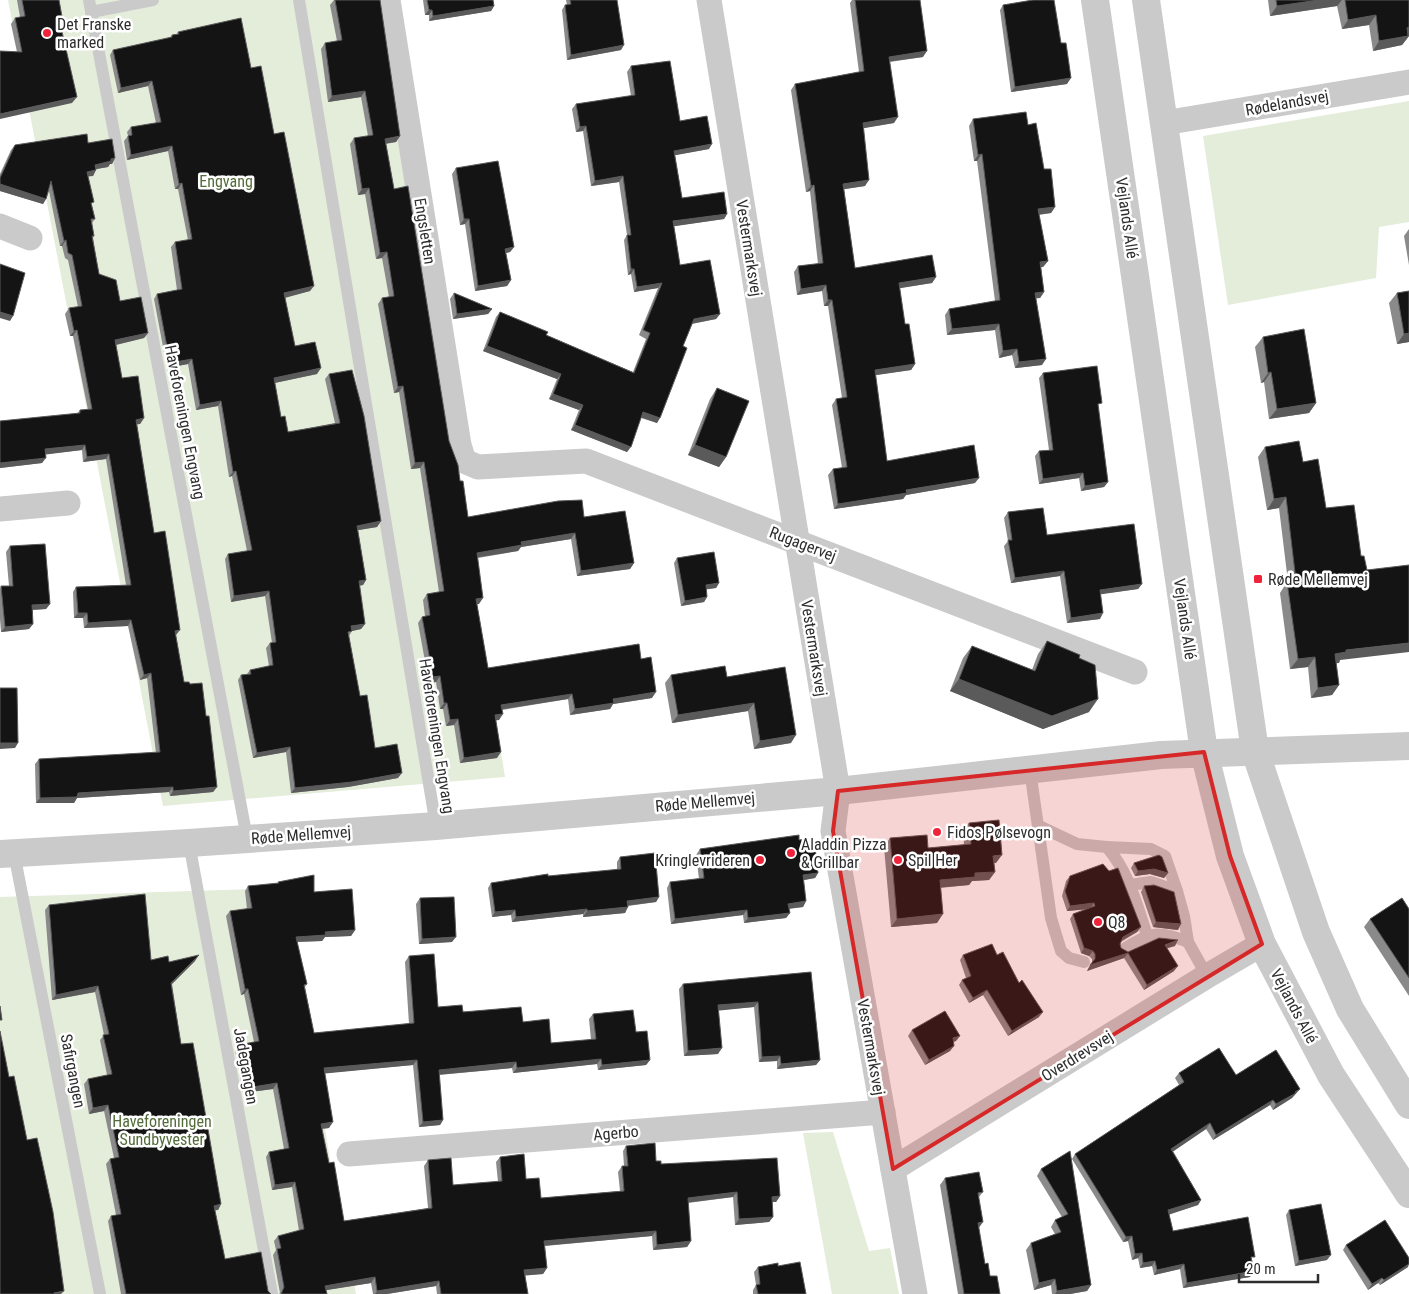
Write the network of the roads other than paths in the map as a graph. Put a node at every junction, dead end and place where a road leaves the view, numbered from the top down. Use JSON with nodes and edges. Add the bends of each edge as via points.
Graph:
{"nodes":[{"id":1,"x":153,"y":0,"type":"edge"},
{"id":2,"x":298,"y":0,"type":"edge"},
{"id":3,"x":388,"y":0,"type":"edge"},
{"id":4,"x":709,"y":0,"type":"edge"},
{"id":5,"x":1096,"y":0,"type":"edge"},
{"id":6,"x":1146,"y":0,"type":"edge"},
{"id":7,"x":90,"y":6,"type":"edge"},
{"id":8,"x":1409,"y":82,"type":"edge"},
{"id":9,"x":1164,"y":124,"type":"junction"},
{"id":10,"x":0,"y":226,"type":"edge"},
{"id":11,"x":30,"y":238,"type":"dead end"},
{"id":12,"x":464,"y":461,"type":"joint"},
{"id":13,"x":68,"y":503,"type":"dead end"},
{"id":14,"x":0,"y":509,"type":"edge"},
{"id":15,"x":796,"y":541,"type":"junction"},
{"id":16,"x":1135,"y":672,"type":"dead end"},
{"id":17,"x":1409,"y":746,"type":"edge"},
{"id":18,"x":1255,"y":751,"type":"junction"},
{"id":19,"x":1204,"y":752,"type":"junction"},
{"id":20,"x":1030,"y":770,"type":"junction"},
{"id":21,"x":838,"y":791,"type":"junction"},
{"id":22,"x":436,"y":826,"type":"junction"},
{"id":23,"x":1039,"y":826,"type":"junction"},
{"id":24,"x":247,"y":838,"type":"junction"},
{"id":25,"x":189,"y":843,"type":"junction"},
{"id":26,"x":1107,"y":848,"type":"junction"},
{"id":27,"x":7,"y":853,"type":"edge"},
{"id":28,"x":1130,"y":885,"type":"junction"},
{"id":29,"x":1177,"y":891,"type":"junction"},
{"id":30,"x":1147,"y":935,"type":"junction"},
{"id":31,"x":1188,"y":942,"type":"junction"},
{"id":32,"x":1262,"y":944,"type":"junction"},
{"id":33,"x":1124,"y":949,"type":"edge"},
{"id":34,"x":1084,"y":962,"type":"dead end"},
{"id":35,"x":1206,"y":976,"type":"junction"},
{"id":36,"x":1409,"y":1105,"type":"edge"},
{"id":37,"x":883,"y":1112,"type":"junction"},
{"id":38,"x":349,"y":1154,"type":"dead end"},
{"id":39,"x":893,"y":1169,"type":"junction"},
{"id":40,"x":1409,"y":1194,"type":"edge"},
{"id":41,"x":100,"y":1294,"type":"edge"},
{"id":42,"x":272,"y":1294,"type":"edge"},
{"id":43,"x":915,"y":1294,"type":"edge"}],
"edges":[{"from":1,"to":7,"type":"lane","name":"Haveforeningen Engvang"},
{"from":2,"to":22,"type":"lane","name":"Haveforeningen Engvang"},
{"from":3,"to":12,"type":"street","name":"Engsletten"},
{"from":4,"to":15,"type":"street","name":"Vestermarksvej"},
{"from":5,"to":19,"type":"street","name":"Vejlands Allé"},
{"from":6,"to":9,"type":"street"},
{"from":7,"to":24,"type":"lane","name":"Haveforeningen Engvang"},
{"from":8,"to":9,"type":"street","name":"Rødelandsvej"},
{"from":9,"to":18,"type":"street"},
{"from":10,"to":11,"type":"street"},
{"from":12,"to":15,"type":"street","name":"Rugagervej","via":[[478,468],[586,461]]},
{"from":13,"to":14,"type":"street"},
{"from":15,"to":16,"type":"street","name":"Rugagervej"},
{"from":15,"to":21,"type":"street","name":"Vestermarksvej"},
{"from":17,"to":18,"type":"street","name":"Røde Mellemvej"},
{"from":18,"to":19,"type":"street","name":"Røde Mellemvej"},
{"from":18,"to":36,"type":"street","via":[[1316,932],[1350,1009]]},
{"from":19,"to":20,"type":"street","name":"Røde Mellemvej"},
{"from":19,"to":32,"type":"street","name":"Vejlands Allé","via":[[1230,856]]},
{"from":20,"to":21,"type":"street","name":"Røde Mellemvej"},
{"from":20,"to":23,"type":"lane"},
{"from":21,"to":22,"type":"street","name":"Røde Mellemvej"},
{"from":21,"to":37,"type":"street","name":"Vestermarksvej","via":[[833,831]]},
{"from":22,"to":24,"type":"street","name":"Røde Mellemvej"},
{"from":23,"to":26,"type":"lane","via":[[1077,844]]},
{"from":23,"to":34,"type":"lane","via":[[1051,918],[1060,951]]},
{"from":24,"to":25,"type":"street","name":"Røde Mellemvej"},
{"from":25,"to":27,"type":"street","name":"Røde Mellemvej"},
{"from":25,"to":42,"type":"lane","name":"Jadegangen"},
{"from":26,"to":28,"type":"lane","via":[[1121,864]]},
{"from":26,"to":29,"type":"lane","via":[[1151,849],[1165,856]]},
{"from":27,"to":41,"type":"lane","name":"Safirgangen"},
{"from":28,"to":29,"type":"lane","via":[[1151,882]]},
{"from":28,"to":30,"type":"lane"},
{"from":29,"to":31,"type":"lane"},
{"from":30,"to":31,"type":"lane","via":[[1167,934]]},
{"from":30,"to":33,"type":"lane"},
{"from":31,"to":35,"type":"lane"},
{"from":32,"to":35,"type":"street","name":"Overdrevsvej"},
{"from":32,"to":40,"type":"street","name":"Vejlands Allé","via":[[1331,1075]]},
{"from":35,"to":39,"type":"street","name":"Overdrevsvej"},
{"from":37,"to":38,"type":"street","name":"Agerbo"},
{"from":37,"to":39,"type":"street","name":"Vestermarksvej"},
{"from":39,"to":43,"type":"street","name":"Vestermarksvej"}]}
